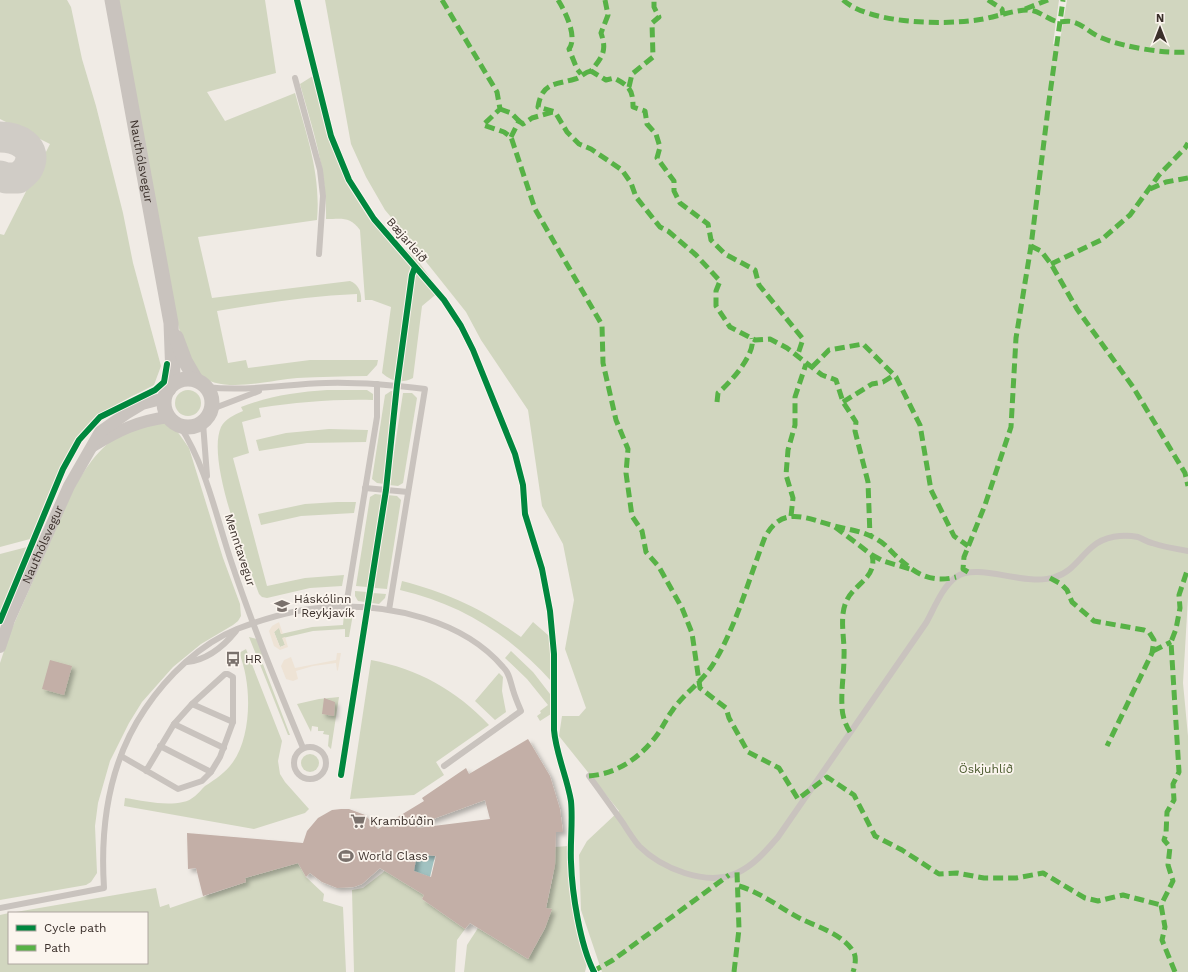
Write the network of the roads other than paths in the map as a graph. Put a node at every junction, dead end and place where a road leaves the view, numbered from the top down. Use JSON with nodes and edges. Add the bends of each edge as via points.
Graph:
{"nodes":[{"id":1,"x":112,"y":0,"type":"edge"},
{"id":2,"x":295,"y":78,"type":"dead end"},
{"id":3,"x":319,"y":254,"type":"dead end"},
{"id":4,"x":171,"y":323,"type":"junction"},
{"id":5,"x":201,"y":384,"type":"junction"},
{"id":6,"x":377,"y":384,"type":"junction"},
{"id":7,"x":263,"y":389,"type":"junction"},
{"id":8,"x":167,"y":394,"type":"junction"},
{"id":9,"x":212,"y":409,"type":"junction"},
{"id":10,"x":168,"y":416,"type":"junction"},
{"id":11,"x":203,"y":423,"type":"junction"},
{"id":12,"x":180,"y":426,"type":"junction"},
{"id":13,"x":92,"y":447,"type":"junction"},
{"id":14,"x":207,"y":481,"type":"junction"},
{"id":15,"x":365,"y":488,"type":"junction"},
{"id":16,"x":408,"y":492,"type":"junction"},
{"id":17,"x":1188,"y":551,"type":"edge"},
{"id":18,"x":346,"y":606,"type":"junction"},
{"id":19,"x":389,"y":610,"type":"junction"},
{"id":20,"x":253,"y":624,"type":"junction"},
{"id":21,"x":0,"y":647,"type":"edge"},
{"id":22,"x":192,"y":704,"type":"junction"},
{"id":23,"x":233,"y":722,"type":"junction"},
{"id":24,"x":174,"y":724,"type":"junction"},
{"id":25,"x":160,"y":746,"type":"junction"},
{"id":26,"x":224,"y":748,"type":"junction"},
{"id":27,"x":303,"y":748,"type":"junction"},
{"id":28,"x":121,"y":756,"type":"junction"},
{"id":29,"x":444,"y":766,"type":"dead end"},
{"id":30,"x":146,"y":771,"type":"junction"},
{"id":31,"x":211,"y":772,"type":"junction"},
{"id":32,"x":590,"y":776,"type":"dead end"},
{"id":33,"x":0,"y":908,"type":"edge"}],
"edges":[{"from":1,"to":4,"type":"street","name":"Nauthólsvegur"},
{"from":2,"to":3,"type":"lane","via":[[320,170],[323,196]]},
{"from":4,"to":5,"type":"street","name":"Nauthólsvegur","via":[[185,361]]},
{"from":4,"to":8,"type":"street","name":"Nauthólsvegur","via":[[173,377]]},
{"from":5,"to":7,"type":"lane"},
{"from":5,"to":8,"type":"street","via":[[181,380]]},
{"from":5,"to":9,"type":"street","via":[[213,401]]},
{"from":6,"to":7,"type":"lane","via":[[327,383]]},
{"from":6,"to":15,"type":"lane","via":[[377,417]]},
{"from":6,"to":16,"type":"lane","via":[[425,389]]},
{"from":7,"to":9,"type":"lane"},
{"from":8,"to":10,"type":"street","via":[[164,405]]},
{"from":8,"to":13,"type":"street","name":"Nauthólsvegur","via":[[142,404],[108,425],[100,432]]},
{"from":9,"to":11,"type":"street"},
{"from":10,"to":12,"type":"street"},
{"from":10,"to":13,"type":"street","name":"Nauthólsvegur","via":[[136,423],[115,432]]},
{"from":11,"to":12,"type":"street","via":[[188,427]]},
{"from":11,"to":14,"type":"lane","name":"Menntavegur"},
{"from":12,"to":14,"type":"lane","name":"Menntavegur","via":[[196,454]]},
{"from":13,"to":21,"type":"street","name":"Nauthólsvegur","via":[[69,486],[9,620]]},
{"from":14,"to":20,"type":"lane","name":"Menntavegur"},
{"from":15,"to":16,"type":"lane"},
{"from":15,"to":18,"type":"lane"},
{"from":16,"to":19,"type":"lane"},
{"from":17,"to":32,"type":"lane","via":[[1150,543],[1139,538],[1112,537],[1092,547],[1075,567],[1056,577],[1030,580],[968,572],[956,577],[947,586],[926,623],[778,837],[764,854],[737,872],[723,877],[706,876],[680,871],[658,861],[638,844]]},
{"from":18,"to":19,"type":"lane"},
{"from":18,"to":20,"type":"lane","via":[[298,612]]},
{"from":19,"to":29,"type":"lane","via":[[432,622],[471,639],[504,667],[510,677],[512,690],[521,711]]},
{"from":20,"to":27,"type":"lane","name":"Menntavegur"},
{"from":20,"to":28,"type":"lane","via":[[237,629],[226,643],[201,660],[187,662],[172,675],[145,708]]},
{"from":22,"to":23,"type":"lane"},
{"from":22,"to":23,"type":"lane","via":[[228,674],[232,677]]},
{"from":22,"to":24,"type":"lane"},
{"from":23,"to":26,"type":"lane"},
{"from":24,"to":25,"type":"lane"},
{"from":24,"to":26,"type":"lane"},
{"from":25,"to":30,"type":"lane"},
{"from":25,"to":31,"type":"lane"},
{"from":26,"to":31,"type":"lane"},
{"from":27,"to":27,"type":"lane","via":[[295,756],[294,768],[301,777],[312,780],[325,770],[327,764],[324,753],[314,747]]},
{"from":28,"to":30,"type":"lane"},
{"from":28,"to":33,"type":"lane","via":[[112,785],[104,828],[104,888]]},
{"from":30,"to":31,"type":"lane","via":[[178,788],[202,781]]}]}
